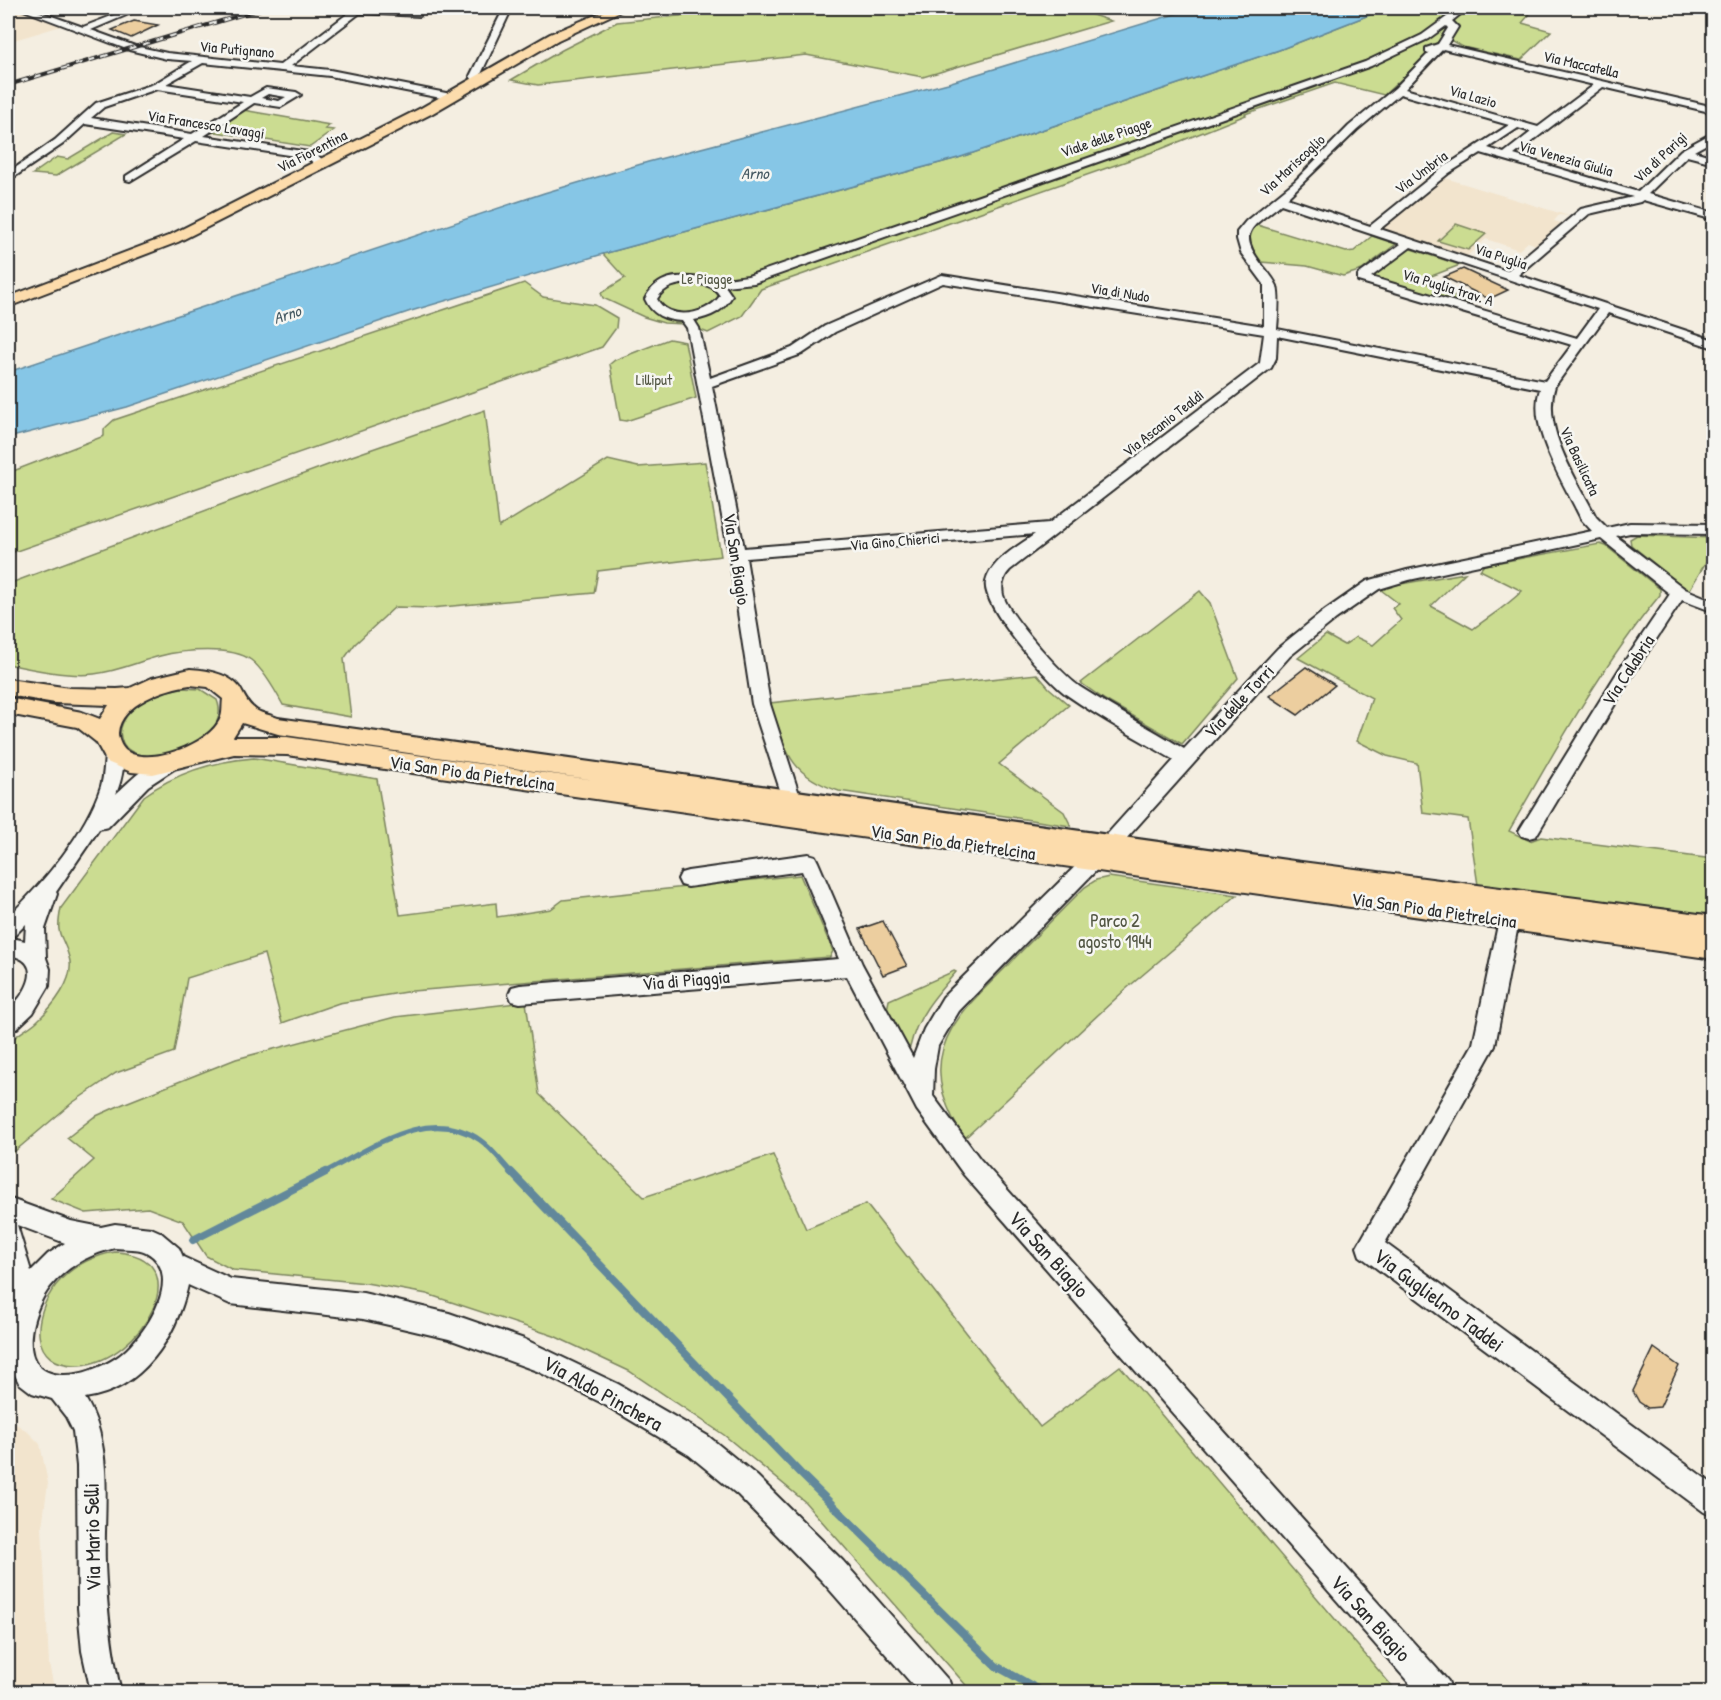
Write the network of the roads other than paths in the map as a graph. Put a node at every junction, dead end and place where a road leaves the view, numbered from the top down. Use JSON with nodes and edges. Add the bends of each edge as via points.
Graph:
{"nodes":[{"id":1,"x":22,"y":8,"type":"edge"},
{"id":2,"x":139,"y":8,"type":"edge"},
{"id":3,"x":507,"y":8,"type":"edge"},
{"id":4,"x":621,"y":8,"type":"edge"},
{"id":5,"x":1464,"y":8,"type":"edge"},
{"id":6,"x":1689,"y":8,"type":"edge"},
{"id":7,"x":1713,"y":12,"type":"edge"},
{"id":8,"x":417,"y":14,"type":"dead end"},
{"id":9,"x":1447,"y":22,"type":"junction"},
{"id":10,"x":82,"y":30,"type":"junction"},
{"id":11,"x":1441,"y":46,"type":"junction"},
{"id":12,"x":1415,"y":55,"type":"dead end"},
{"id":13,"x":199,"y":61,"type":"junction"},
{"id":14,"x":1374,"y":62,"type":"junction"},
{"id":15,"x":1397,"y":62,"type":"dead end"},
{"id":16,"x":281,"y":69,"type":"junction"},
{"id":17,"x":478,"y":81,"type":"junction"},
{"id":18,"x":1601,"y":84,"type":"junction"},
{"id":19,"x":157,"y":86,"type":"junction"},
{"id":20,"x":1398,"y":90,"type":"junction"},
{"id":21,"x":451,"y":97,"type":"junction"},
{"id":22,"x":1713,"y":110,"type":"edge"},
{"id":23,"x":81,"y":120,"type":"junction"},
{"id":24,"x":1516,"y":125,"type":"junction"},
{"id":25,"x":1540,"y":131,"type":"junction"},
{"id":26,"x":1713,"y":135,"type":"edge"},
{"id":27,"x":194,"y":137,"type":"junction"},
{"id":28,"x":1492,"y":141,"type":"junction"},
{"id":29,"x":1517,"y":148,"type":"junction"},
{"id":30,"x":1480,"y":149,"type":"junction"},
{"id":31,"x":1685,"y":152,"type":"junction"},
{"id":32,"x":1506,"y":156,"type":"junction"},
{"id":33,"x":317,"y":160,"type":"junction"},
{"id":34,"x":1713,"y":160,"type":"edge"},
{"id":35,"x":8,"y":178,"type":"edge"},
{"id":36,"x":130,"y":178,"type":"dead end"},
{"id":37,"x":1641,"y":195,"type":"junction"},
{"id":38,"x":1278,"y":200,"type":"junction"},
{"id":39,"x":1713,"y":217,"type":"edge"},
{"id":40,"x":1371,"y":231,"type":"junction"},
{"id":41,"x":1408,"y":243,"type":"junction"},
{"id":42,"x":1509,"y":276,"type":"junction"},
{"id":43,"x":750,"y":280,"type":"junction"},
{"id":44,"x":714,"y":284,"type":"junction"},
{"id":45,"x":725,"y":300,"type":"junction"},
{"id":46,"x":8,"y":302,"type":"edge"},
{"id":47,"x":1605,"y":308,"type":"junction"},
{"id":48,"x":686,"y":317,"type":"junction"},
{"id":49,"x":1269,"y":331,"type":"junction"},
{"id":50,"x":1580,"y":343,"type":"junction"},
{"id":51,"x":1713,"y":344,"type":"edge"},
{"id":52,"x":705,"y":384,"type":"junction"},
{"id":53,"x":1548,"y":386,"type":"junction"},
{"id":54,"x":1053,"y":528,"type":"junction"},
{"id":55,"x":1713,"y":529,"type":"edge"},
{"id":56,"x":1603,"y":533,"type":"junction"},
{"id":57,"x":737,"y":554,"type":"junction"},
{"id":58,"x":1679,"y":593,"type":"junction"},
{"id":59,"x":1713,"y":607,"type":"edge"},
{"id":60,"x":8,"y":687,"type":"edge"},
{"id":61,"x":134,"y":696,"type":"junction"},
{"id":62,"x":235,"y":705,"type":"junction"},
{"id":63,"x":8,"y":706,"type":"edge"},
{"id":64,"x":110,"y":746,"type":"junction"},
{"id":65,"x":193,"y":755,"type":"junction"},
{"id":66,"x":1186,"y":759,"type":"junction"},
{"id":67,"x":167,"y":764,"type":"junction"},
{"id":68,"x":792,"y":800,"type":"junction"},
{"id":69,"x":1529,"y":831,"type":"dead end"},
{"id":70,"x":79,"y":846,"type":"junction"},
{"id":71,"x":1101,"y":853,"type":"junction"},
{"id":72,"x":688,"y":879,"type":"dead end"},
{"id":73,"x":51,"y":883,"type":"junction"},
{"id":74,"x":1509,"y":920,"type":"junction"},
{"id":75,"x":1713,"y":927,"type":"edge"},
{"id":76,"x":8,"y":928,"type":"edge"},
{"id":77,"x":8,"y":946,"type":"edge"},
{"id":78,"x":1713,"y":948,"type":"edge"},
{"id":79,"x":36,"y":957,"type":"junction"},
{"id":80,"x":853,"y":967,"type":"junction"},
{"id":81,"x":520,"y":994,"type":"dead end"},
{"id":82,"x":8,"y":1022,"type":"edge"},
{"id":83,"x":925,"y":1103,"type":"junction"},
{"id":84,"x":8,"y":1210,"type":"edge"},
{"id":85,"x":8,"y":1232,"type":"edge"},
{"id":86,"x":100,"y":1239,"type":"junction"},
{"id":87,"x":173,"y":1265,"type":"junction"},
{"id":88,"x":26,"y":1301,"type":"junction"},
{"id":89,"x":60,"y":1388,"type":"junction"},
{"id":90,"x":1713,"y":1502,"type":"edge"},
{"id":91,"x":106,"y":1692,"type":"edge"},
{"id":92,"x":938,"y":1692,"type":"edge"},
{"id":93,"x":1437,"y":1692,"type":"edge"}],
"edges":[{"from":1,"to":10,"type":"street","name":"Via Putignano"},
{"from":2,"to":10,"type":"street"},
{"from":3,"to":17,"type":"street","via":[[478,70]]},
{"from":4,"to":17,"type":"main road","name":"Via Fiorentina","via":[[554,37]]},
{"from":5,"to":9,"type":"street","name":"Viale delle Piagge"},
{"from":6,"to":7,"type":"street"},
{"from":8,"to":16,"type":"street","via":[[358,10]]},
{"from":9,"to":11,"type":"street","via":[[1453,27]]},
{"from":9,"to":14,"type":"street","name":"Viale delle Piagge"},
{"from":10,"to":13,"type":"street","name":"Via Putignano","via":[[154,54]]},
{"from":11,"to":12,"type":"street"},
{"from":11,"to":18,"type":"street","name":"Via Maccatella"},
{"from":11,"to":20,"type":"street","name":"Via Mariscoglio"},
{"from":13,"to":16,"type":"street","name":"Via Putignano"},
{"from":13,"to":19,"type":"street"},
{"from":14,"to":15,"type":"street"},
{"from":14,"to":43,"type":"street","name":"Viale delle Piagge"},
{"from":16,"to":21,"type":"street","name":"Via Putignano","via":[[339,74]]},
{"from":17,"to":21,"type":"main road","name":"Via Fiorentina"},
{"from":18,"to":22,"type":"street","name":"Via Maccatella"},
{"from":18,"to":25,"type":"street"},
{"from":19,"to":23,"type":"street","via":[[112,99]]},
{"from":19,"to":27,"type":"street","via":[[252,100]]},
{"from":20,"to":24,"type":"street","name":"Via Lazio"},
{"from":20,"to":38,"type":"street","name":"Via Mariscoglio"},
{"from":21,"to":33,"type":"main road","name":"Via Fiorentina","via":[[343,154]]},
{"from":23,"to":27,"type":"street","name":"Via Francesco Lavaggi"},
{"from":23,"to":35,"type":"street","via":[[59,142]]},
{"from":24,"to":25,"type":"street","name":"Via Lazio"},
{"from":24,"to":28,"type":"street","name":"Via Umbria"},
{"from":25,"to":29,"type":"street"},
{"from":26,"to":31,"type":"street","name":"Via di Parigi"},
{"from":27,"to":33,"type":"street","name":"Via Francesco Lavaggi"},
{"from":27,"to":36,"type":"street"},
{"from":28,"to":29,"type":"street"},
{"from":28,"to":30,"type":"street","name":"Via Umbria"},
{"from":29,"to":32,"type":"street"},
{"from":30,"to":32,"type":"street","name":"Via Venezia Giulia"},
{"from":30,"to":40,"type":"street","name":"Via Umbria","via":[[1433,180]]},
{"from":31,"to":34,"type":"street"},
{"from":31,"to":37,"type":"street","name":"Via di Parigi"},
{"from":32,"to":37,"type":"street","name":"Via Venezia Giulia"},
{"from":33,"to":46,"type":"main road","name":"Via Fiorentina","via":[[173,239]]},
{"from":37,"to":39,"type":"street","name":"Via Venezia Giulia"},
{"from":37,"to":42,"type":"street","name":"Via di Parigi","via":[[1633,201],[1587,210]]},
{"from":38,"to":40,"type":"street","name":"Via Puglia"},
{"from":38,"to":49,"type":"street","name":"Via Mariscoglio","via":[[1242,234],[1244,246],[1272,290]]},
{"from":40,"to":41,"type":"street","name":"Via Puglia"},
{"from":41,"to":42,"type":"street","name":"Via Puglia"},
{"from":41,"to":50,"type":"street","name":"Via Puglia trav. A","via":[[1362,278]]},
{"from":42,"to":47,"type":"street","name":"Via Puglia"},
{"from":43,"to":44,"type":"street","name":"Viale delle Piagge"},
{"from":43,"to":45,"type":"street","name":"Viale delle Piagge"},
{"from":44,"to":45,"type":"street","via":[[723,290]]},
{"from":44,"to":48,"type":"street","name":"Viale delle Piagge","via":[[685,279],[654,292],[651,302],[655,308],[668,315]]},
{"from":45,"to":48,"type":"street","name":"Viale delle Piagge","via":[[712,311]]},
{"from":47,"to":50,"type":"street"},
{"from":47,"to":51,"type":"street","name":"Via Puglia"},
{"from":48,"to":52,"type":"street","name":"Via San Biagio","via":[[693,327]]},
{"from":49,"to":52,"type":"street","name":"Via di Nudo","via":[[942,279],[830,329],[797,351]]},
{"from":49,"to":53,"type":"street","name":"Via di Nudo"},
{"from":49,"to":54,"type":"street","name":"Via Ascanio Tealdi","via":[[1266,365]]},
{"from":50,"to":53,"type":"street"},
{"from":52,"to":57,"type":"street","name":"Via San Biagio"},
{"from":53,"to":56,"type":"street","name":"Via Basilicata","via":[[1544,398],[1548,435],[1589,519]]},
{"from":54,"to":57,"type":"street","name":"Via Gino Chierici"},
{"from":54,"to":66,"type":"street","name":"Via Ascanio Tealdi","via":[[998,571],[993,584],[998,604],[1045,664],[1072,690]]},
{"from":55,"to":56,"type":"street","name":"Via delle Torri","via":[[1630,528]]},
{"from":56,"to":58,"type":"street"},
{"from":56,"to":66,"type":"street","name":"Via delle Torri","via":[[1377,583],[1284,652]]},
{"from":57,"to":68,"type":"street","name":"Via San Biagio","via":[[755,674]]},
{"from":58,"to":59,"type":"street"},
{"from":58,"to":69,"type":"street","name":"Via Calabria"},
{"from":60,"to":61,"type":"main road","via":[[72,698]]},
{"from":61,"to":62,"type":"main road","via":[[171,680],[199,678],[222,684]]},
{"from":61,"to":64,"type":"main road","via":[[113,716],[106,730]]},
{"from":62,"to":65,"type":"main road","via":[[225,732]]},
{"from":62,"to":68,"type":"main road","name":"Via San Pio da Pietrelcina","via":[[249,717],[278,726]]},
{"from":63,"to":64,"type":"main road","via":[[82,720]]},
{"from":64,"to":67,"type":"main road","via":[[122,760],[142,765]]},
{"from":64,"to":70,"type":"street","via":[[111,785]]},
{"from":65,"to":67,"type":"main road"},
{"from":65,"to":71,"type":"main road","name":"Via San Pio da Pietrelcina","via":[[234,745],[287,746]]},
{"from":66,"to":71,"type":"street","name":"Via delle Torri"},
{"from":67,"to":70,"type":"street","via":[[129,792]]},
{"from":68,"to":71,"type":"main road","name":"Via San Pio da Pietrelcina"},
{"from":70,"to":73,"type":"street"},
{"from":71,"to":74,"type":"main road","name":"Via San Pio da Pietrelcina"},
{"from":71,"to":75,"type":"main road","name":"Via San Pio da Pietrelcina"},
{"from":71,"to":83,"type":"street","name":"Via delle Torri","via":[[975,977],[939,1020],[924,1051],[921,1077]]},
{"from":72,"to":80,"type":"street","name":"Via San Biagio","via":[[808,862]]},
{"from":73,"to":76,"type":"street"},
{"from":73,"to":79,"type":"street","via":[[38,918]]},
{"from":74,"to":78,"type":"main road","name":"Via San Pio da Pietrelcina"},
{"from":74,"to":90,"type":"street","name":"Via Guglielmo Taddei","via":[[1484,1046],[1369,1247]]},
{"from":77,"to":79,"type":"street","via":[[26,949]]},
{"from":79,"to":82,"type":"street","via":[[40,965],[39,985],[26,1007]]},
{"from":80,"to":81,"type":"street","name":"Via di Piaggia"},
{"from":80,"to":83,"type":"street","name":"Via San Biagio"},
{"from":83,"to":93,"type":"street","name":"Via San Biagio","via":[[972,1167]]},
{"from":84,"to":86,"type":"street"},
{"from":85,"to":88,"type":"street"},
{"from":86,"to":87,"type":"street","via":[[124,1235],[146,1238],[163,1249]]},
{"from":86,"to":88,"type":"street","via":[[61,1260]]},
{"from":87,"to":89,"type":"street","via":[[176,1287],[171,1311],[147,1348],[100,1382]]},
{"from":87,"to":92,"type":"street","name":"Via Aldo Pinchera","via":[[230,1291],[357,1304],[466,1330],[539,1357],[621,1398],[714,1457],[750,1488],[852,1591]]},
{"from":88,"to":89,"type":"street","via":[[16,1330],[19,1359],[29,1375]]},
{"from":89,"to":91,"type":"street","name":"Via Mario Selli","via":[[80,1413],[92,1461],[90,1522],[96,1643]]}]}
